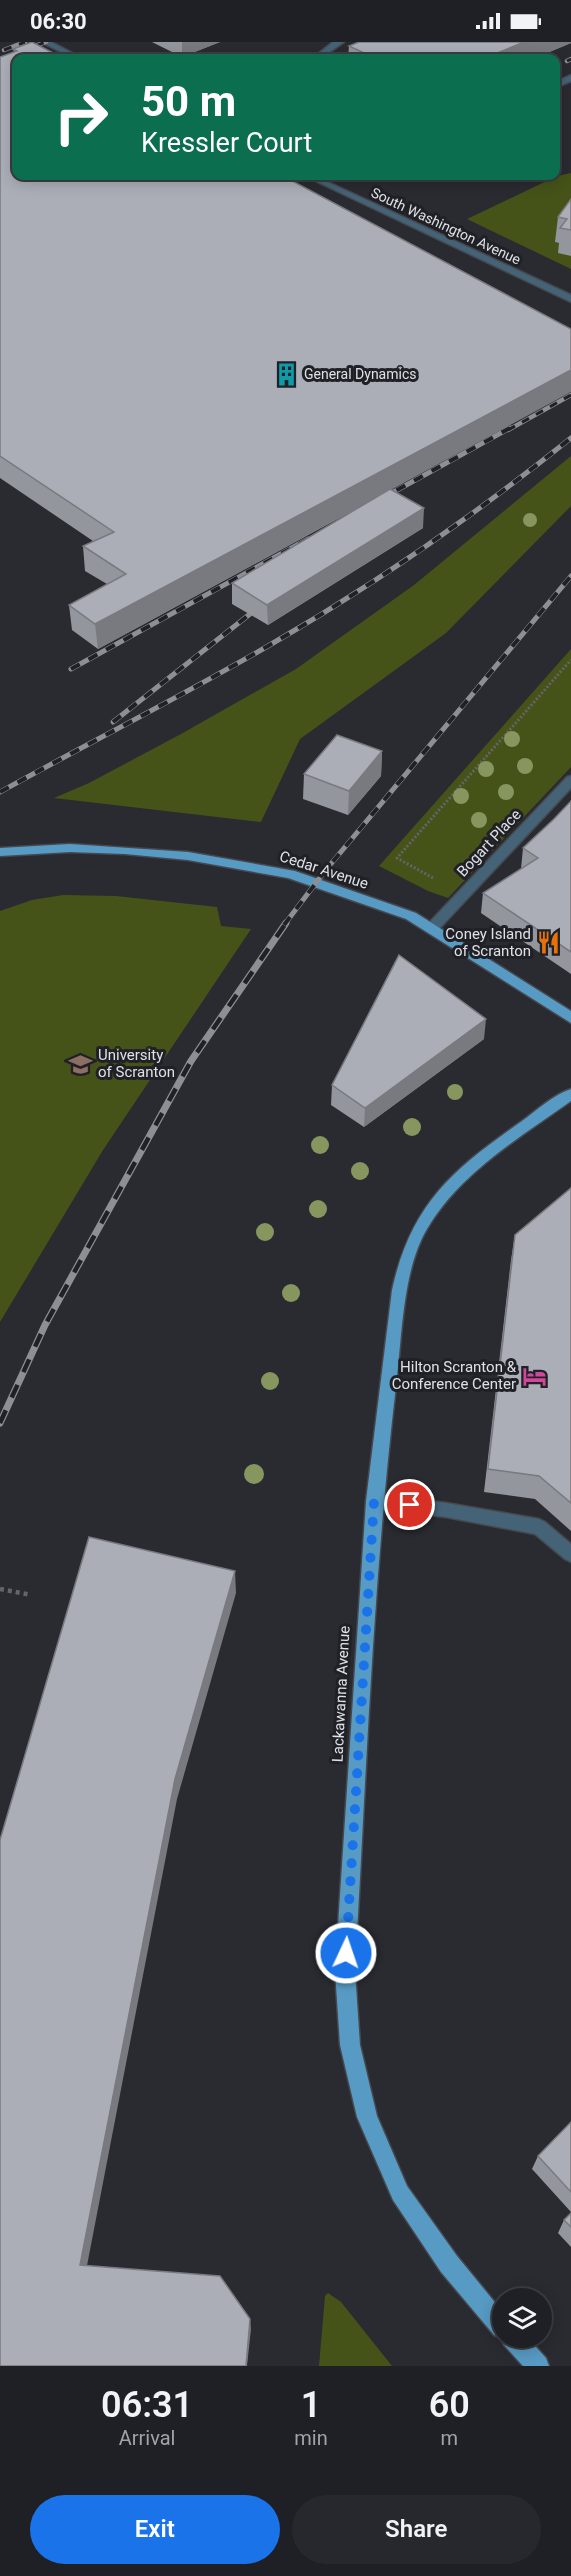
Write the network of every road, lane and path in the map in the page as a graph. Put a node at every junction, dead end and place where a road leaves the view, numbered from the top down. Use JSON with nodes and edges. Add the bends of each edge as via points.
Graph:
{"nodes":[{"id":1,"x":45,"y":42,"type":"edge"},
{"id":2,"x":340,"y":42,"type":"edge"},
{"id":3,"x":70,"y":54,"type":"edge"},
{"id":4,"x":321,"y":54,"type":"edge"},
{"id":5,"x":318,"y":180,"type":"edge"},
{"id":6,"x":571,"y":299,"type":"edge"},
{"id":7,"x":571,"y":660,"type":"edge"},
{"id":8,"x":571,"y":780,"type":"edge"},
{"id":9,"x":0,"y":852,"type":"edge"},
{"id":10,"x":439,"y":882,"type":"dead end"},
{"id":11,"x":432,"y":928,"type":"junction"},
{"id":12,"x":571,"y":1018,"type":"edge"},
{"id":13,"x":571,"y":1094,"type":"edge"},
{"id":14,"x":374,"y":1501,"type":"junction"},
{"id":15,"x":571,"y":1554,"type":"edge"},
{"id":16,"x":0,"y":1589,"type":"edge"},
{"id":17,"x":31,"y":1595,"type":"dead end"},
{"id":18,"x":492,"y":2315,"type":"edge"},
{"id":19,"x":522,"y":2348,"type":"edge"},
{"id":20,"x":538,"y":2366,"type":"edge"}],
"edges":[{"from":1,"to":3,"type":"street"},
{"from":2,"to":4,"type":"street"},
{"from":5,"to":6,"type":"street","name":"South Washington Avenue"},
{"from":7,"to":10,"type":"path","via":[[397,858]]},
{"from":8,"to":11,"type":"street","name":"Bogart Place"},
{"from":9,"to":11,"type":"main road","name":"Cedar Avenue","via":[[125,850],[267,869],[411,916]]},
{"from":11,"to":12,"type":"main road","name":"Cedar Avenue"},
{"from":13,"to":14,"type":"main road","name":"Lackawanna Avenue","via":[[466,1173],[441,1197],[421,1226],[400,1290]]},
{"from":14,"to":15,"type":"street","via":[[539,1527]]},
{"from":14,"to":18,"type":"main road","name":"Lackawanna Avenue","via":[[345,1971],[350,2045],[368,2117],[400,2193],[449,2264]]},
{"from":16,"to":17,"type":"path"},
{"from":19,"to":20,"type":"main road"}]}
